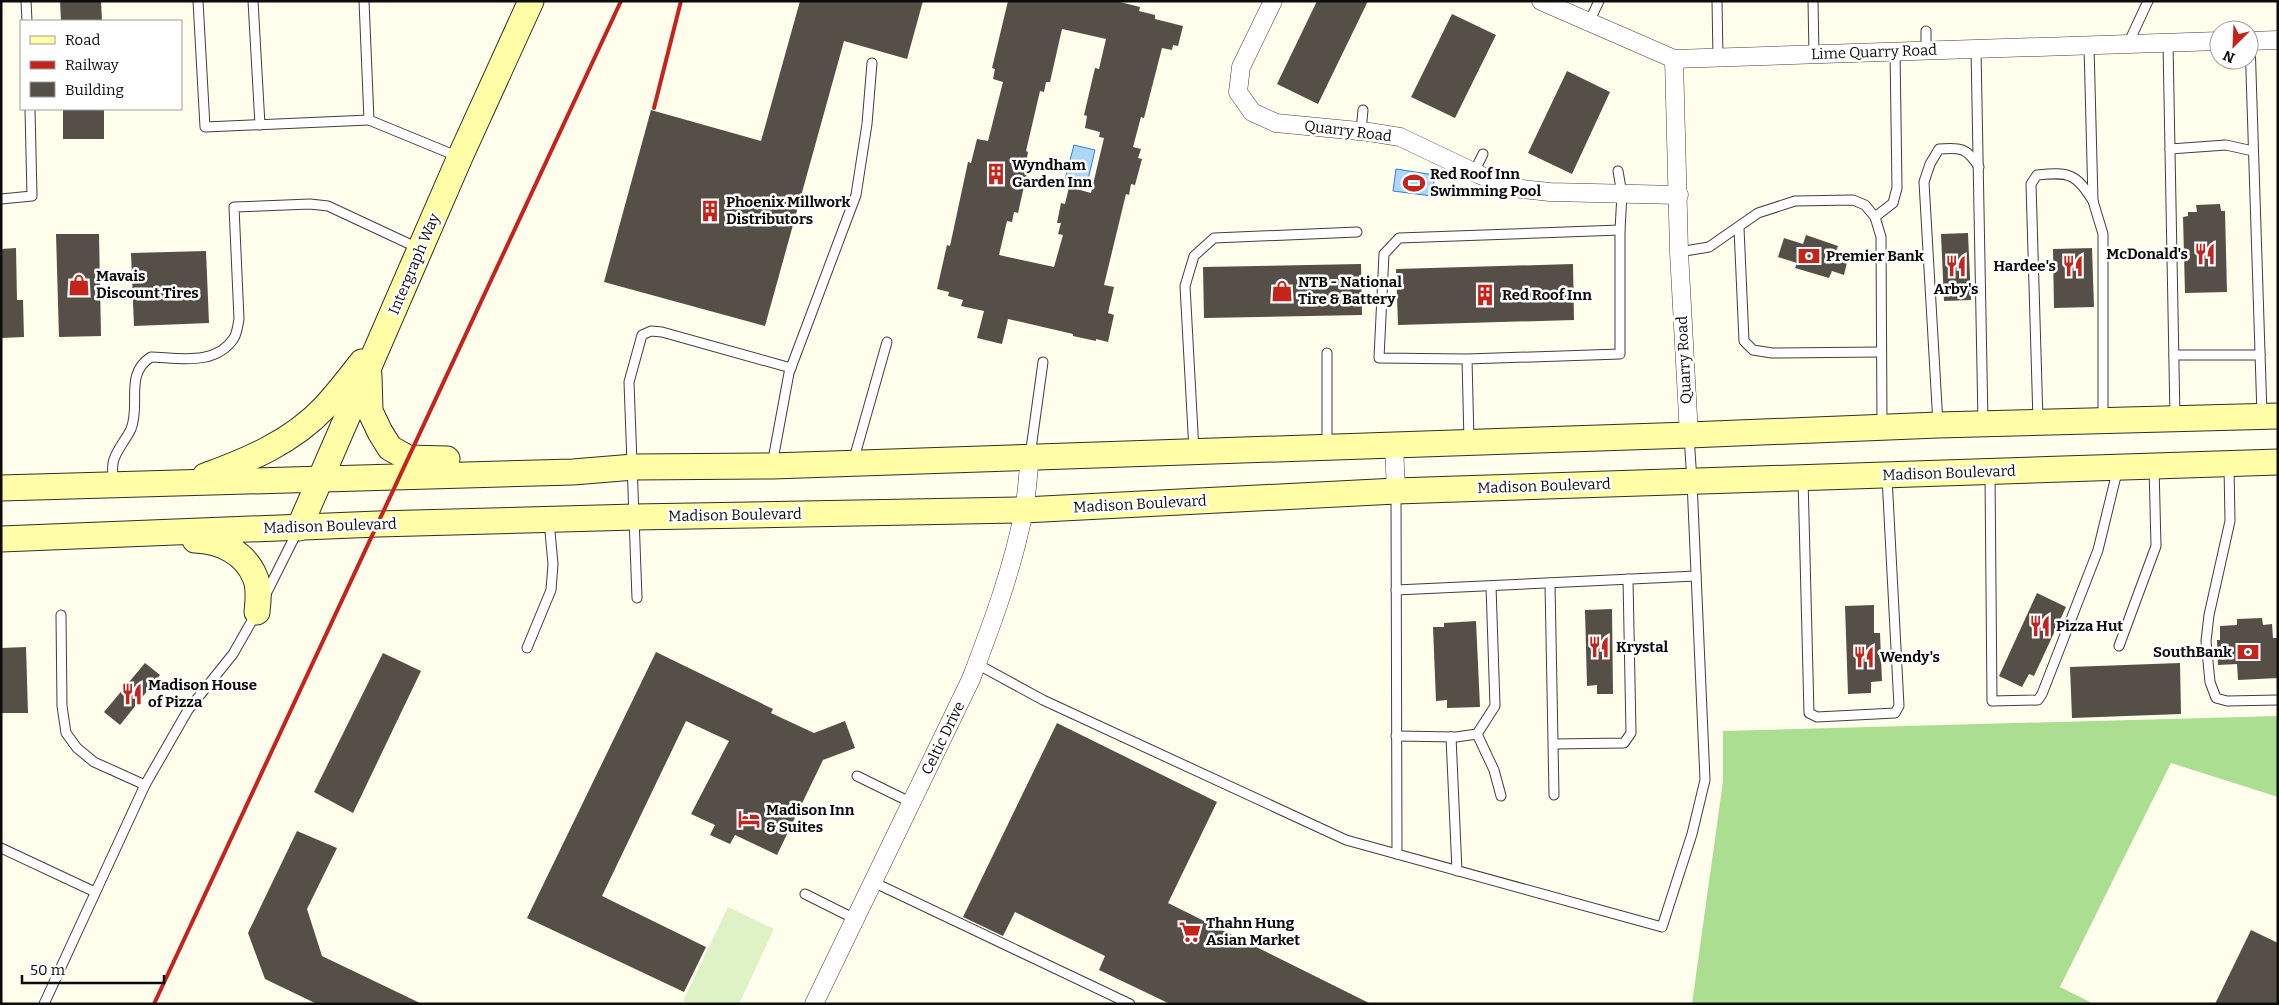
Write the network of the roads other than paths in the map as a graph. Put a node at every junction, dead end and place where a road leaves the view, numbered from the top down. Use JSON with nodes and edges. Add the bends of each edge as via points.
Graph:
{"nodes":[{"id":1,"x":26,"y":1,"type":"edge"},
{"id":2,"x":198,"y":1,"type":"edge"},
{"id":3,"x":253,"y":1,"type":"edge"},
{"id":4,"x":364,"y":1,"type":"edge"},
{"id":5,"x":530,"y":1,"type":"edge"},
{"id":6,"x":1273,"y":1,"type":"edge"},
{"id":7,"x":1541,"y":1,"type":"edge"},
{"id":8,"x":1599,"y":1,"type":"edge"},
{"id":9,"x":1717,"y":1,"type":"edge"},
{"id":10,"x":1813,"y":1,"type":"edge"},
{"id":11,"x":2148,"y":1,"type":"edge"},
{"id":12,"x":27,"y":20,"type":"edge"},
{"id":13,"x":1589,"y":22,"type":"junction"},
{"id":14,"x":1926,"y":31,"type":"dead end"},
{"id":15,"x":2278,"y":40,"type":"edge"},
{"id":16,"x":2259,"y":41,"type":"edge"},
{"id":17,"x":2209,"y":42,"type":"edge"},
{"id":18,"x":2168,"y":43,"type":"junction"},
{"id":19,"x":2128,"y":44,"type":"junction"},
{"id":20,"x":2089,"y":46,"type":"junction"},
{"id":21,"x":1976,"y":49,"type":"junction"},
{"id":22,"x":1926,"y":50,"type":"junction"},
{"id":23,"x":1895,"y":52,"type":"junction"},
{"id":24,"x":1814,"y":54,"type":"junction"},
{"id":25,"x":1718,"y":58,"type":"junction"},
{"id":26,"x":1674,"y":59,"type":"junction"},
{"id":27,"x":872,"y":63,"type":"dead end"},
{"id":28,"x":2250,"y":70,"type":"edge"},
{"id":29,"x":30,"y":110,"type":"edge"},
{"id":30,"x":1363,"y":110,"type":"dead end"},
{"id":31,"x":369,"y":120,"type":"junction"},
{"id":32,"x":260,"y":125,"type":"junction"},
{"id":33,"x":1361,"y":131,"type":"junction"},
{"id":34,"x":2170,"y":149,"type":"junction"},
{"id":35,"x":2253,"y":151,"type":"junction"},
{"id":36,"x":1483,"y":154,"type":"dead end"},
{"id":37,"x":460,"y":157,"type":"junction"},
{"id":38,"x":1979,"y":167,"type":"junction"},
{"id":39,"x":1618,"y":171,"type":"dead end"},
{"id":40,"x":1474,"y":172,"type":"junction"},
{"id":41,"x":1622,"y":194,"type":"junction"},
{"id":42,"x":1679,"y":195,"type":"junction"},
{"id":43,"x":1,"y":199,"type":"edge"},
{"id":44,"x":2093,"y":201,"type":"junction"},
{"id":45,"x":1876,"y":216,"type":"junction"},
{"id":46,"x":1739,"y":228,"type":"junction"},
{"id":47,"x":1620,"y":230,"type":"junction"},
{"id":48,"x":1357,"y":232,"type":"dead end"},
{"id":49,"x":420,"y":249,"type":"junction"},
{"id":50,"x":1679,"y":252,"type":"junction"},
{"id":51,"x":383,"y":335,"type":"junction"},
{"id":52,"x":887,"y":342,"type":"dead end"},
{"id":53,"x":1881,"y":352,"type":"junction"},
{"id":54,"x":1327,"y":353,"type":"dead end"},
{"id":55,"x":2174,"y":354,"type":"junction"},
{"id":56,"x":2260,"y":355,"type":"junction"},
{"id":57,"x":1467,"y":359,"type":"junction"},
{"id":58,"x":1043,"y":362,"type":"dead end"},
{"id":59,"x":369,"y":368,"type":"junction"},
{"id":60,"x":791,"y":368,"type":"junction"},
{"id":61,"x":2270,"y":416,"type":"edge"},
{"id":62,"x":2175,"y":419,"type":"junction"},
{"id":63,"x":2103,"y":420,"type":"junction"},
{"id":64,"x":2038,"y":421,"type":"junction"},
{"id":65,"x":1983,"y":423,"type":"junction"},
{"id":66,"x":1938,"y":425,"type":"junction"},
{"id":67,"x":1882,"y":426,"type":"junction"},
{"id":68,"x":1689,"y":435,"type":"junction"},
{"id":69,"x":1469,"y":442,"type":"junction"},
{"id":70,"x":1394,"y":445,"type":"junction"},
{"id":71,"x":1327,"y":447,"type":"junction"},
{"id":72,"x":1194,"y":451,"type":"junction"},
{"id":73,"x":1030,"y":457,"type":"junction"},
{"id":74,"x":2278,"y":462,"type":"edge"},
{"id":75,"x":853,"y":463,"type":"junction"},
{"id":76,"x":2229,"y":464,"type":"junction"},
{"id":77,"x":772,"y":466,"type":"junction"},
{"id":78,"x":2154,"y":466,"type":"junction"},
{"id":79,"x":634,"y":467,"type":"junction"},
{"id":80,"x":2118,"y":467,"type":"junction"},
{"id":81,"x":573,"y":472,"type":"junction"},
{"id":82,"x":1990,"y":473,"type":"junction"},
{"id":83,"x":1887,"y":475,"type":"junction"},
{"id":84,"x":1803,"y":478,"type":"junction"},
{"id":85,"x":320,"y":480,"type":"junction"},
{"id":86,"x":1692,"y":481,"type":"junction"},
{"id":87,"x":185,"y":483,"type":"junction"},
{"id":88,"x":113,"y":485,"type":"junction"},
{"id":89,"x":1,"y":488,"type":"edge"},
{"id":90,"x":1396,"y":491,"type":"junction"},
{"id":91,"x":1024,"y":510,"type":"junction"},
{"id":92,"x":635,"y":517,"type":"junction"},
{"id":93,"x":548,"y":519,"type":"junction"},
{"id":94,"x":299,"y":528,"type":"junction"},
{"id":95,"x":41,"y":538,"type":"junction"},
{"id":96,"x":1,"y":540,"type":"edge"},
{"id":97,"x":1696,"y":576,"type":"junction"},
{"id":98,"x":1628,"y":579,"type":"junction"},
{"id":99,"x":1550,"y":583,"type":"junction"},
{"id":100,"x":1491,"y":586,"type":"junction"},
{"id":101,"x":1396,"y":590,"type":"junction"},
{"id":102,"x":637,"y":598,"type":"dead end"},
{"id":103,"x":257,"y":612,"type":"junction"},
{"id":104,"x":61,"y":615,"type":"dead end"},
{"id":105,"x":2119,"y":646,"type":"dead end"},
{"id":106,"x":527,"y":648,"type":"dead end"},
{"id":107,"x":977,"y":664,"type":"junction"},
{"id":108,"x":2278,"y":700,"type":"edge"},
{"id":109,"x":1477,"y":734,"type":"junction"},
{"id":110,"x":1396,"y":736,"type":"junction"},
{"id":111,"x":1450,"y":737,"type":"junction"},
{"id":112,"x":1554,"y":744,"type":"junction"},
{"id":113,"x":857,"y":776,"type":"dead end"},
{"id":114,"x":145,"y":785,"type":"junction"},
{"id":115,"x":1554,"y":795,"type":"dead end"},
{"id":116,"x":1501,"y":796,"type":"dead end"},
{"id":117,"x":912,"y":802,"type":"junction"},
{"id":118,"x":1,"y":848,"type":"edge"},
{"id":119,"x":1397,"y":854,"type":"junction"},
{"id":120,"x":1457,"y":871,"type":"junction"},
{"id":121,"x":873,"y":882,"type":"junction"},
{"id":122,"x":95,"y":892,"type":"junction"},
{"id":123,"x":805,"y":894,"type":"dead end"},
{"id":124,"x":855,"y":918,"type":"junction"},
{"id":125,"x":44,"y":1004,"type":"edge"},
{"id":126,"x":814,"y":1004,"type":"edge"},
{"id":127,"x":1130,"y":1004,"type":"edge"}],
"edges":[{"from":1,"to":12,"type":"lane"},
{"from":2,"to":32,"type":"lane","via":[[205,127]]},
{"from":3,"to":32,"type":"lane"},
{"from":4,"to":31,"type":"lane"},
{"from":5,"to":37,"type":"main road","name":"Intergraph Way"},
{"from":6,"to":33,"type":"street","name":"Quarry Road","via":[[1241,67],[1238,92],[1252,112],[1276,123]]},
{"from":7,"to":13,"type":"street","name":"Lime Quarry Road"},
{"from":8,"to":13,"type":"lane"},
{"from":9,"to":25,"type":"lane"},
{"from":10,"to":24,"type":"lane"},
{"from":11,"to":19,"type":"lane"},
{"from":13,"to":26,"type":"street","name":"Lime Quarry Road"},
{"from":14,"to":22,"type":"lane"},
{"from":15,"to":16,"type":"street"},
{"from":17,"to":18,"type":"street","name":"Lime Quarry Road"},
{"from":18,"to":19,"type":"street","name":"Lime Quarry Road"},
{"from":18,"to":34,"type":"lane"},
{"from":19,"to":20,"type":"street","name":"Lime Quarry Road"},
{"from":20,"to":21,"type":"street","name":"Lime Quarry Road"},
{"from":20,"to":44,"type":"lane"},
{"from":21,"to":22,"type":"street","name":"Lime Quarry Road"},
{"from":21,"to":38,"type":"lane"},
{"from":22,"to":23,"type":"street","name":"Lime Quarry Road"},
{"from":23,"to":24,"type":"street","name":"Lime Quarry Road"},
{"from":23,"to":45,"type":"lane","via":[[1897,188],[1893,203]]},
{"from":24,"to":25,"type":"street","name":"Lime Quarry Road"},
{"from":25,"to":26,"type":"street","name":"Lime Quarry Road"},
{"from":26,"to":42,"type":"street","name":"Quarry Road"},
{"from":27,"to":60,"type":"lane","via":[[856,195]]},
{"from":28,"to":35,"type":"lane"},
{"from":29,"to":43,"type":"lane","via":[[32,196]]},
{"from":30,"to":33,"type":"lane"},
{"from":31,"to":32,"type":"lane"},
{"from":31,"to":37,"type":"lane"},
{"from":33,"to":40,"type":"street","name":"Quarry Road","via":[[1400,138]]},
{"from":34,"to":35,"type":"lane","via":[[2226,145]]},
{"from":34,"to":55,"type":"lane"},
{"from":35,"to":56,"type":"lane"},
{"from":36,"to":40,"type":"lane"},
{"from":37,"to":49,"type":"main road","name":"Intergraph Way"},
{"from":38,"to":65,"type":"lane"},
{"from":38,"to":66,"type":"lane","via":[[1970,154],[1957,147],[1939,149],[1924,182]]},
{"from":39,"to":41,"type":"lane"},
{"from":40,"to":41,"type":"street","name":"Quarry Road","via":[[1512,188]]},
{"from":41,"to":42,"type":"street","name":"Quarry Road"},
{"from":41,"to":47,"type":"lane"},
{"from":42,"to":50,"type":"street","name":"Quarry Road"},
{"from":44,"to":63,"type":"lane","via":[[2103,234]]},
{"from":44,"to":64,"type":"lane","via":[[2082,183],[2061,173],[2037,175],[2031,184]]},
{"from":45,"to":46,"type":"lane","via":[[1865,205],[1853,200],[1795,201],[1758,213]]},
{"from":45,"to":53,"type":"lane","via":[[1881,237]]},
{"from":46,"to":50,"type":"lane","via":[[1709,247]]},
{"from":46,"to":53,"type":"lane","via":[[1744,341],[1753,350],[1772,353]]},
{"from":47,"to":57,"type":"lane","via":[[1620,354]]},
{"from":47,"to":57,"type":"lane","via":[[1399,238],[1384,254],[1379,358]]},
{"from":48,"to":72,"type":"lane","via":[[1214,238],[1194,256],[1185,286]]},
{"from":49,"to":51,"type":"main road","name":"Intergraph Way"},
{"from":49,"to":88,"type":"lane","via":[[328,206],[234,207],[239,319],[235,337],[210,357],[151,358],[143,362],[133,389],[135,412],[131,428],[113,462]]},
{"from":50,"to":68,"type":"street","name":"Quarry Road"},
{"from":51,"to":59,"type":"main road","name":"Intergraph Way"},
{"from":51,"to":87,"type":"main road","via":[[325,408],[300,430],[242,462]]},
{"from":52,"to":75,"type":"lane"},
{"from":53,"to":67,"type":"lane"},
{"from":54,"to":71,"type":"lane"},
{"from":55,"to":56,"type":"lane"},
{"from":55,"to":62,"type":"lane"},
{"from":56,"to":61,"type":"lane"},
{"from":57,"to":69,"type":"lane"},
{"from":58,"to":73,"type":"lane"},
{"from":59,"to":81,"type":"main road","via":[[370,411],[390,448],[408,458],[493,460]]},
{"from":59,"to":85,"type":"main road","name":"Intergraph Way"},
{"from":60,"to":77,"type":"lane"},
{"from":60,"to":79,"type":"lane","via":[[662,332],[651,330],[642,335],[629,382]]},
{"from":61,"to":62,"type":"main road"},
{"from":62,"to":63,"type":"main road"},
{"from":63,"to":64,"type":"main road"},
{"from":64,"to":65,"type":"main road"},
{"from":65,"to":66,"type":"main road"},
{"from":66,"to":67,"type":"main road"},
{"from":67,"to":68,"type":"main road"},
{"from":68,"to":69,"type":"main road"},
{"from":68,"to":86,"type":"lane"},
{"from":69,"to":70,"type":"main road"},
{"from":70,"to":71,"type":"main road"},
{"from":70,"to":90,"type":"street"},
{"from":71,"to":72,"type":"main road"},
{"from":72,"to":73,"type":"main road"},
{"from":73,"to":75,"type":"main road"},
{"from":73,"to":91,"type":"street","name":"Celtic Drive"},
{"from":74,"to":76,"type":"main road","name":"Madison Boulevard"},
{"from":75,"to":77,"type":"main road"},
{"from":76,"to":78,"type":"main road","name":"Madison Boulevard"},
{"from":76,"to":108,"type":"lane","via":[[2230,521],[2206,641],[2210,682],[2216,698],[2227,701]]},
{"from":77,"to":79,"type":"main road"},
{"from":78,"to":80,"type":"main road","name":"Madison Boulevard"},
{"from":78,"to":105,"type":"lane","via":[[2156,546]]},
{"from":79,"to":81,"type":"main road"},
{"from":79,"to":92,"type":"lane"},
{"from":80,"to":82,"type":"main road","name":"Madison Boulevard"},
{"from":80,"to":82,"type":"lane","via":[[2098,550],[2038,700],[1992,701]]},
{"from":81,"to":85,"type":"main road"},
{"from":82,"to":83,"type":"main road","name":"Madison Boulevard"},
{"from":83,"to":84,"type":"main road","name":"Madison Boulevard"},
{"from":83,"to":84,"type":"lane","via":[[1899,706],[1895,714],[1817,717],[1809,713]]},
{"from":84,"to":86,"type":"main road","name":"Madison Boulevard"},
{"from":85,"to":87,"type":"main road"},
{"from":85,"to":94,"type":"main road","name":"Intergraph Way"},
{"from":86,"to":90,"type":"main road","name":"Madison Boulevard"},
{"from":86,"to":97,"type":"lane"},
{"from":87,"to":88,"type":"main road"},
{"from":88,"to":89,"type":"main road"},
{"from":90,"to":91,"type":"main road","name":"Madison Boulevard"},
{"from":90,"to":101,"type":"lane"},
{"from":91,"to":92,"type":"main road","name":"Madison Boulevard"},
{"from":91,"to":107,"type":"street","name":"Celtic Drive","via":[[1014,552]]},
{"from":92,"to":93,"type":"main road","name":"Madison Boulevard"},
{"from":92,"to":102,"type":"lane"},
{"from":93,"to":94,"type":"main road","name":"Madison Boulevard"},
{"from":93,"to":106,"type":"lane","via":[[552,590]]},
{"from":94,"to":95,"type":"main road","name":"Madison Boulevard"},
{"from":94,"to":103,"type":"lane"},
{"from":95,"to":96,"type":"main road","name":"Madison Boulevard"},
{"from":95,"to":103,"type":"main road","via":[[105,543],[190,540],[226,545],[244,560],[256,577],[259,594]]},
{"from":97,"to":98,"type":"lane"},
{"from":97,"to":120,"type":"lane","via":[[1705,780],[1692,834],[1662,927]]},
{"from":98,"to":99,"type":"lane"},
{"from":98,"to":112,"type":"lane","via":[[1631,733],[1624,743]]},
{"from":99,"to":100,"type":"lane"},
{"from":99,"to":112,"type":"lane"},
{"from":100,"to":101,"type":"lane"},
{"from":100,"to":109,"type":"lane","via":[[1495,706]]},
{"from":101,"to":110,"type":"lane"},
{"from":103,"to":114,"type":"lane","via":[[233,654],[188,710]]},
{"from":104,"to":114,"type":"lane","via":[[62,706],[66,733],[77,748],[94,762]]},
{"from":107,"to":117,"type":"street","name":"Celtic Drive"},
{"from":107,"to":119,"type":"lane","via":[[1021,690],[1232,789],[1346,840]]},
{"from":109,"to":111,"type":"lane"},
{"from":109,"to":116,"type":"lane","via":[[1494,770]]},
{"from":110,"to":111,"type":"lane"},
{"from":110,"to":119,"type":"lane"},
{"from":111,"to":120,"type":"lane"},
{"from":112,"to":115,"type":"lane"},
{"from":113,"to":117,"type":"lane"},
{"from":114,"to":122,"type":"lane"},
{"from":117,"to":121,"type":"street","name":"Celtic Drive"},
{"from":118,"to":122,"type":"lane"},
{"from":119,"to":120,"type":"lane"},
{"from":121,"to":124,"type":"street","name":"Celtic Drive"},
{"from":121,"to":127,"type":"lane"},
{"from":122,"to":125,"type":"lane"},
{"from":123,"to":124,"type":"lane"},
{"from":124,"to":126,"type":"street","name":"Celtic Drive"}]}
